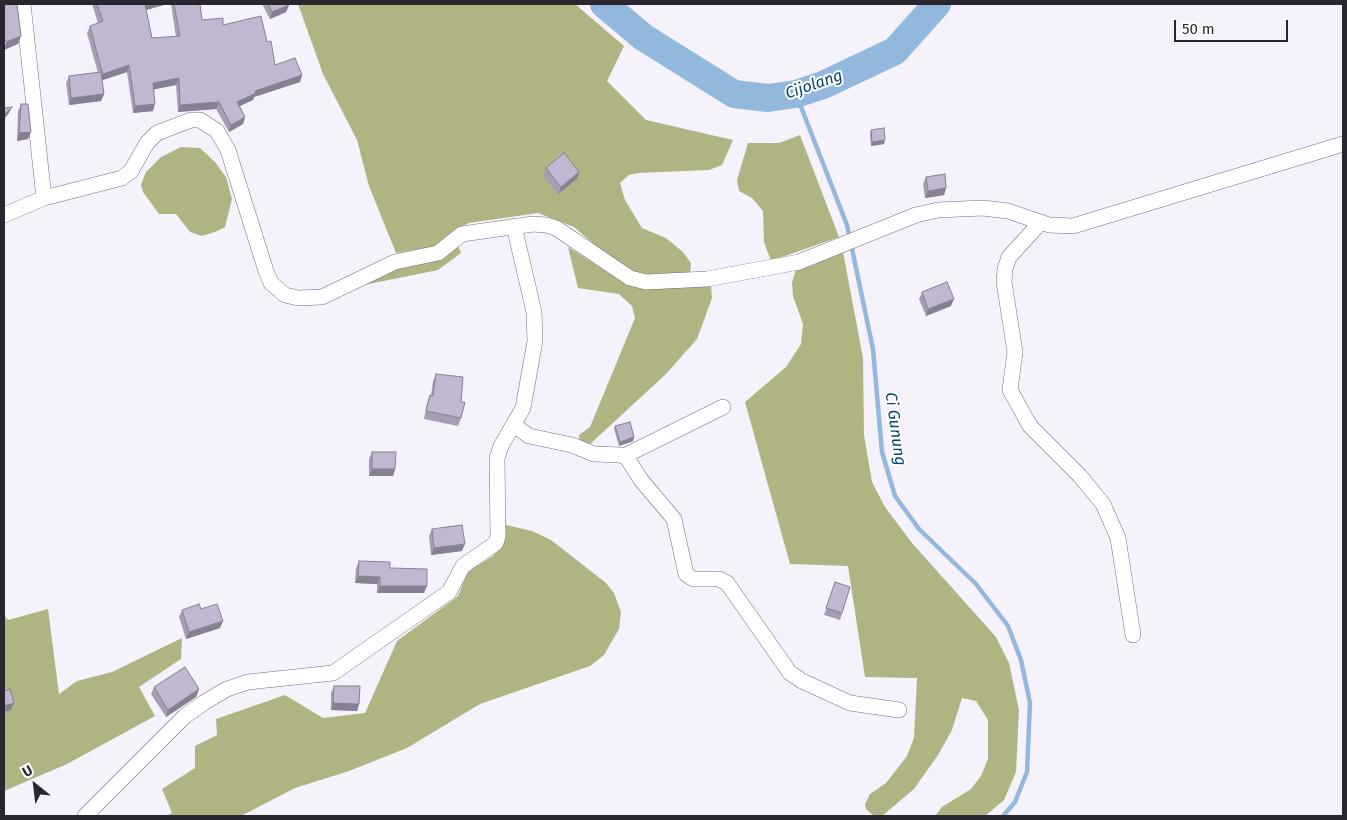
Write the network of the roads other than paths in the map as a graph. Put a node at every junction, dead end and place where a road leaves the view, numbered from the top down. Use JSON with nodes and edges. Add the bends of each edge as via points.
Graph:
{"nodes":[{"id":1,"x":23,"y":4,"type":"edge"},
{"id":2,"x":1343,"y":144,"type":"edge"},
{"id":3,"x":44,"y":198,"type":"junction"},
{"id":4,"x":4,"y":215,"type":"edge"},
{"id":5,"x":1041,"y":222,"type":"junction"},
{"id":6,"x":514,"y":226,"type":"junction"},
{"id":7,"x":723,"y":407,"type":"dead end"},
{"id":8,"x":514,"y":425,"type":"junction"},
{"id":9,"x":624,"y":456,"type":"junction"},
{"id":10,"x":1133,"y":635,"type":"dead end"},
{"id":11,"x":898,"y":710,"type":"dead end"},
{"id":12,"x":84,"y":816,"type":"edge"}],
"edges":[{"from":1,"to":3,"type":"street"},
{"from":2,"to":5,"type":"street","via":[[1073,226]]},
{"from":3,"to":4,"type":"street"},
{"from":3,"to":6,"type":"street","via":[[122,178],[131,170],[152,137],[191,120],[209,124],[223,140],[266,271],[271,283],[285,295],[322,297],[395,262],[438,253],[462,234]]},
{"from":5,"to":6,"type":"street","via":[[1008,211],[960,207],[916,215],[799,262],[707,279],[646,282],[621,274],[551,226]]},
{"from":5,"to":10,"type":"street","via":[[1009,257],[1005,268],[1004,282],[1015,352],[1010,390],[1034,432],[1080,476],[1103,504],[1118,538]]},
{"from":6,"to":8,"type":"street","via":[[536,328],[523,408]]},
{"from":7,"to":9,"type":"street"},
{"from":8,"to":9,"type":"street","via":[[535,438],[572,445],[594,454]]},
{"from":8,"to":12,"type":"street","via":[[497,458],[498,536],[490,549],[463,566],[449,592],[333,674],[248,682],[227,689],[205,702],[185,716]]},
{"from":9,"to":11,"type":"street","via":[[674,519],[686,574],[694,579],[719,579],[727,583],[790,673],[850,702]]}]}
